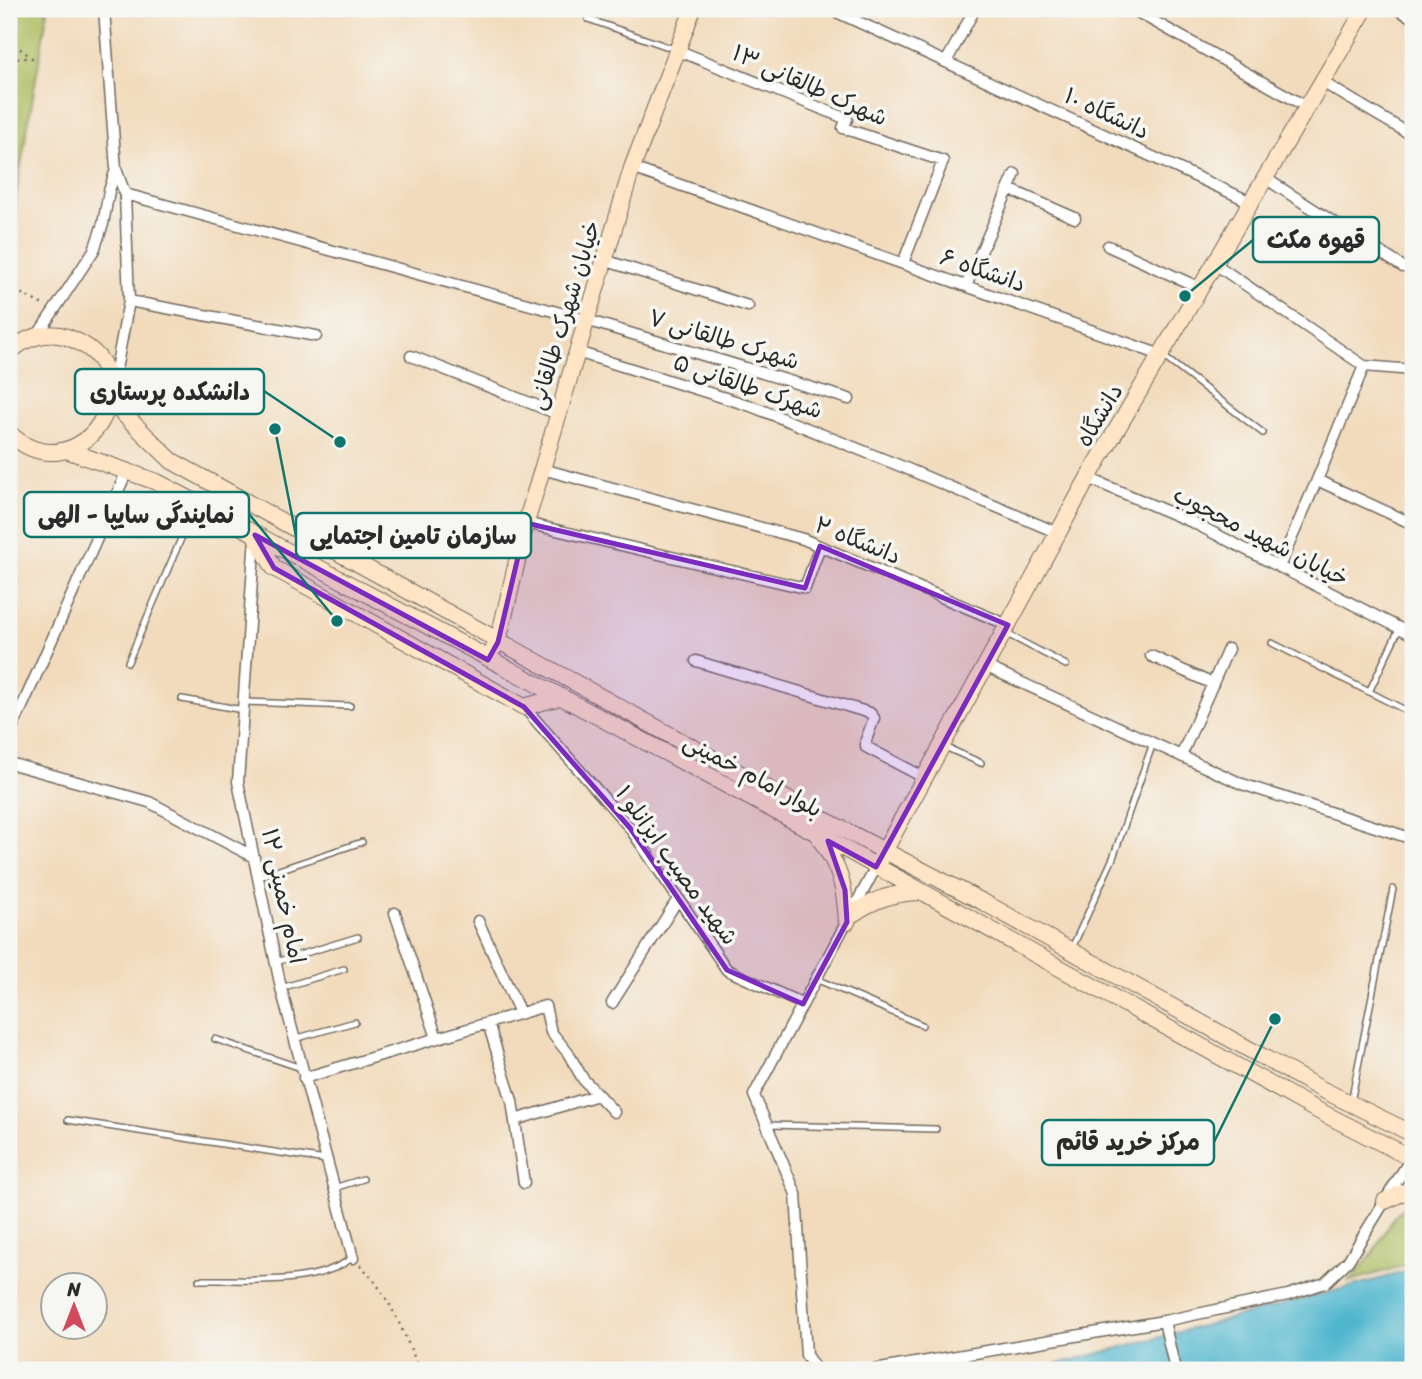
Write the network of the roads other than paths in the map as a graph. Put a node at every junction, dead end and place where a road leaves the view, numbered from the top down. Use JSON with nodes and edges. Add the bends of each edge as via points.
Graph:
{"nodes":[{"id":1,"x":104,"y":9,"type":"edge"},
{"id":2,"x":693,"y":9,"type":"edge"},
{"id":3,"x":830,"y":9,"type":"edge"},
{"id":4,"x":975,"y":9,"type":"edge"},
{"id":5,"x":1132,"y":9,"type":"edge"},
{"id":6,"x":1365,"y":9,"type":"edge"},
{"id":7,"x":1397,"y":9,"type":"edge"},
{"id":8,"x":1413,"y":18,"type":"edge"},
{"id":9,"x":588,"y":19,"type":"dead end"},
{"id":10,"x":677,"y":50,"type":"junction"},
{"id":11,"x":946,"y":62,"type":"junction"},
{"id":12,"x":1322,"y":82,"type":"junction"},
{"id":13,"x":1307,"y":107,"type":"junction"},
{"id":14,"x":1413,"y":136,"type":"edge"},
{"id":15,"x":632,"y":168,"type":"junction"},
{"id":16,"x":116,"y":169,"type":"junction"},
{"id":17,"x":1015,"y":174,"type":"dead end"},
{"id":18,"x":1265,"y":178,"type":"junction"},
{"id":19,"x":1009,"y":189,"type":"junction"},
{"id":20,"x":125,"y":194,"type":"junction"},
{"id":21,"x":1251,"y":202,"type":"junction"},
{"id":22,"x":1075,"y":218,"type":"dead end"},
{"id":23,"x":1108,"y":246,"type":"dead end"},
{"id":24,"x":604,"y":260,"type":"junction"},
{"id":25,"x":903,"y":263,"type":"junction"},
{"id":26,"x":1214,"y":264,"type":"junction"},
{"id":27,"x":1403,"y":267,"type":"dead end"},
{"id":28,"x":966,"y":286,"type":"junction"},
{"id":29,"x":1200,"y":288,"type":"junction"},
{"id":30,"x":129,"y":301,"type":"junction"},
{"id":31,"x":748,"y":306,"type":"dead end"},
{"id":32,"x":586,"y":320,"type":"junction"},
{"id":33,"x":37,"y":336,"type":"junction"},
{"id":34,"x":316,"y":337,"type":"dead end"},
{"id":35,"x":11,"y":347,"type":"edge"},
{"id":36,"x":577,"y":352,"type":"junction"},
{"id":37,"x":1161,"y":355,"type":"junction"},
{"id":38,"x":411,"y":356,"type":"dead end"},
{"id":39,"x":1364,"y":366,"type":"junction"},
{"id":40,"x":1413,"y":370,"type":"edge"},
{"id":41,"x":849,"y":399,"type":"dead end"},
{"id":42,"x":110,"y":401,"type":"junction"},
{"id":43,"x":558,"y":414,"type":"junction"},
{"id":44,"x":9,"y":433,"type":"edge"},
{"id":45,"x":1263,"y":433,"type":"dead end"},
{"id":46,"x":66,"y":450,"type":"junction"},
{"id":47,"x":542,"y":469,"type":"junction"},
{"id":48,"x":127,"y":471,"type":"junction"},
{"id":49,"x":1088,"y":478,"type":"junction"},
{"id":50,"x":1317,"y":480,"type":"junction"},
{"id":51,"x":197,"y":503,"type":"junction"},
{"id":52,"x":526,"y":523,"type":"junction"},
{"id":53,"x":1413,"y":524,"type":"edge"},
{"id":54,"x":1058,"y":533,"type":"junction"},
{"id":55,"x":255,"y":535,"type":"junction"},
{"id":56,"x":820,"y":546,"type":"junction"},
{"id":57,"x":1279,"y":567,"type":"junction"},
{"id":58,"x":1006,"y":629,"type":"junction"},
{"id":59,"x":1399,"y":629,"type":"junction"},
{"id":60,"x":1413,"y":635,"type":"edge"},
{"id":61,"x":498,"y":642,"type":"junction"},
{"id":62,"x":1272,"y":643,"type":"dead end"},
{"id":63,"x":1228,"y":649,"type":"dead end"},
{"id":64,"x":1152,"y":656,"type":"dead end"},
{"id":65,"x":483,"y":657,"type":"junction"},
{"id":66,"x":696,"y":661,"type":"dead end"},
{"id":67,"x":128,"y":662,"type":"dead end"},
{"id":68,"x":1066,"y":665,"type":"dead end"},
{"id":69,"x":985,"y":666,"type":"junction"},
{"id":70,"x":464,"y":673,"type":"junction"},
{"id":71,"x":1213,"y":684,"type":"junction"},
{"id":72,"x":1369,"y":692,"type":"junction"},
{"id":73,"x":560,"y":697,"type":"junction"},
{"id":74,"x":181,"y":699,"type":"dead end"},
{"id":75,"x":243,"y":706,"type":"junction"},
{"id":76,"x":350,"y":706,"type":"dead end"},
{"id":77,"x":524,"y":707,"type":"junction"},
{"id":78,"x":1413,"y":714,"type":"edge"},
{"id":79,"x":9,"y":736,"type":"edge"},
{"id":80,"x":1153,"y":743,"type":"junction"},
{"id":81,"x":942,"y":746,"type":"junction"},
{"id":82,"x":1181,"y":756,"type":"junction"},
{"id":83,"x":9,"y":762,"type":"edge"},
{"id":84,"x":981,"y":763,"type":"dead end"},
{"id":85,"x":925,"y":778,"type":"junction"},
{"id":86,"x":816,"y":834,"type":"junction"},
{"id":87,"x":1413,"y":839,"type":"edge"},
{"id":88,"x":362,"y":842,"type":"dead end"},
{"id":89,"x":884,"y":851,"type":"junction"},
{"id":90,"x":254,"y":857,"type":"junction"},
{"id":91,"x":876,"y":867,"type":"junction"},
{"id":92,"x":258,"y":877,"type":"junction"},
{"id":93,"x":1393,"y":889,"type":"dead end"},
{"id":94,"x":921,"y":892,"type":"junction"},
{"id":95,"x":678,"y":899,"type":"junction"},
{"id":96,"x":395,"y":913,"type":"dead end"},
{"id":97,"x":849,"y":918,"type":"junction"},
{"id":98,"x":478,"y":921,"type":"dead end"},
{"id":99,"x":358,"y":937,"type":"dead end"},
{"id":100,"x":1071,"y":951,"type":"junction"},
{"id":101,"x":276,"y":962,"type":"junction"},
{"id":102,"x":344,"y":969,"type":"dead end"},
{"id":103,"x":817,"y":979,"type":"junction"},
{"id":104,"x":281,"y":988,"type":"junction"},
{"id":105,"x":612,"y":1003,"type":"dead end"},
{"id":106,"x":803,"y":1004,"type":"junction"},
{"id":107,"x":520,"y":1013,"type":"junction"},
{"id":108,"x":355,"y":1022,"type":"dead end"},
{"id":109,"x":488,"y":1023,"type":"junction"},
{"id":110,"x":922,"y":1025,"type":"dead end"},
{"id":111,"x":437,"y":1038,"type":"junction"},
{"id":112,"x":215,"y":1039,"type":"dead end"},
{"id":113,"x":294,"y":1039,"type":"junction"},
{"id":114,"x":302,"y":1073,"type":"junction"},
{"id":115,"x":598,"y":1095,"type":"junction"},
{"id":116,"x":1351,"y":1104,"type":"junction"},
{"id":117,"x":614,"y":1112,"type":"dead end"},
{"id":118,"x":68,"y":1120,"type":"dead end"},
{"id":119,"x":515,"y":1120,"type":"junction"},
{"id":120,"x":767,"y":1125,"type":"junction"},
{"id":121,"x":936,"y":1129,"type":"dead end"},
{"id":122,"x":1411,"y":1129,"type":"edge"},
{"id":123,"x":1409,"y":1155,"type":"edge"},
{"id":124,"x":326,"y":1160,"type":"junction"},
{"id":125,"x":363,"y":1179,"type":"dead end"},
{"id":126,"x":524,"y":1182,"type":"dead end"},
{"id":127,"x":334,"y":1188,"type":"junction"},
{"id":128,"x":1413,"y":1188,"type":"edge"},
{"id":129,"x":1385,"y":1200,"type":"junction"},
{"id":130,"x":353,"y":1258,"type":"joint"},
{"id":131,"x":199,"y":1280,"type":"dead end"},
{"id":132,"x":1164,"y":1321,"type":"junction"},
{"id":133,"x":816,"y":1370,"type":"edge"},
{"id":134,"x":874,"y":1370,"type":"edge"},
{"id":135,"x":1175,"y":1370,"type":"edge"}],
"edges":[{"from":1,"to":16,"type":"street"},
{"from":2,"to":10,"type":"main road","name":"خیابان شهرک طالقانی"},
{"from":3,"to":11,"type":"street","name":"دانشگاه ۱۰"},
{"from":4,"to":11,"type":"street"},
{"from":5,"to":13,"type":"street"},
{"from":6,"to":12,"type":"main road","name":"دانشگاه"},
{"from":7,"to":8,"type":"street"},
{"from":9,"to":10,"type":"lane"},
{"from":10,"to":15,"type":"main road","name":"خیابان شهرک طالقانی"},
{"from":10,"to":25,"type":"street","name":"شهرک طالقانی ۱۳","via":[[847,120],[843,128],[943,161]]},
{"from":11,"to":21,"type":"street","name":"دانشگاه ۱۰"},
{"from":12,"to":13,"type":"main road","name":"دانشگاه"},
{"from":12,"to":14,"type":"street"},
{"from":13,"to":18,"type":"main road","name":"دانشگاه"},
{"from":15,"to":24,"type":"main road","name":"خیابان شهرک طالقانی"},
{"from":15,"to":25,"type":"street","name":"دانشگاه ۶"},
{"from":16,"to":20,"type":"street"},
{"from":16,"to":33,"type":"street","via":[[94,250]]},
{"from":17,"to":19,"type":"street"},
{"from":18,"to":21,"type":"main road","name":"دانشگاه"},
{"from":18,"to":27,"type":"street"},
{"from":19,"to":22,"type":"street"},
{"from":19,"to":28,"type":"street"},
{"from":20,"to":30,"type":"street"},
{"from":20,"to":32,"type":"street","name":"شهرک طالقانی ۷"},
{"from":21,"to":26,"type":"main road","name":"دانشگاه"},
{"from":23,"to":29,"type":"street"},
{"from":24,"to":31,"type":"street"},
{"from":24,"to":32,"type":"main road","name":"خیابان شهرک طالقانی"},
{"from":25,"to":28,"type":"street","name":"دانشگاه ۶"},
{"from":26,"to":29,"type":"main road","name":"دانشگاه"},
{"from":26,"to":39,"type":"street"},
{"from":28,"to":37,"type":"street","name":"دانشگاه ۶"},
{"from":29,"to":37,"type":"main road","name":"دانشگاه"},
{"from":30,"to":34,"type":"street"},
{"from":30,"to":42,"type":"street"},
{"from":32,"to":36,"type":"main road","name":"خیابان شهرک طالقانی"},
{"from":32,"to":41,"type":"street","name":"شهرک طالقانی ۷"},
{"from":33,"to":35,"type":"main road"},
{"from":33,"to":42,"type":"main road","via":[[60,335],[82,342],[99,358],[109,378]]},
{"from":36,"to":43,"type":"main road","name":"خیابان شهرک طالقانی"},
{"from":36,"to":54,"type":"street","name":"شهرک طالقانی ۵","via":[[751,406]]},
{"from":37,"to":45,"type":"lane"},
{"from":37,"to":49,"type":"main road","name":"دانشگاه"},
{"from":38,"to":43,"type":"street"},
{"from":39,"to":40,"type":"street"},
{"from":39,"to":50,"type":"street"},
{"from":42,"to":46,"type":"main road","via":[[102,423],[87,440]]},
{"from":42,"to":61,"type":"main road","name":"بلوار امام خمینی","via":[[172,461]]},
{"from":43,"to":47,"type":"main road","name":"خیابان شهرک طالقانی"},
{"from":44,"to":46,"type":"main road","name":"بلوار امام خمینی","via":[[46,452]]},
{"from":46,"to":48,"type":"main road","name":"بلوار امام خمینی"},
{"from":47,"to":52,"type":"main road","name":"خیابان شهرک طالقانی"},
{"from":47,"to":56,"type":"street","name":"دانشگاه ۲"},
{"from":48,"to":51,"type":"main road","name":"بلوار امام خمینی"},
{"from":48,"to":79,"type":"street"},
{"from":49,"to":54,"type":"main road","name":"دانشگاه"},
{"from":49,"to":57,"type":"street","name":"خیابان شهید محجوب","via":[[1192,522]]},
{"from":50,"to":53,"type":"street"},
{"from":50,"to":57,"type":"street"},
{"from":51,"to":55,"type":"main road","name":"بلوار امام خمینی"},
{"from":51,"to":67,"type":"lane"},
{"from":52,"to":56,"type":"street","via":[[805,588]]},
{"from":52,"to":61,"type":"main road","name":"خیابان شهرک طالقانی"},
{"from":54,"to":58,"type":"main road","name":"دانشگاه"},
{"from":55,"to":65,"type":"main road","name":"بلوار امام خمینی"},
{"from":55,"to":70,"type":"main road","via":[[274,568]]},
{"from":55,"to":75,"type":"street","name":"امام خمینی ۱۲"},
{"from":56,"to":58,"type":"street","name":"دانشگاه ۲"},
{"from":57,"to":59,"type":"street","name":"خیابان شهید محجوب"},
{"from":58,"to":68,"type":"lane"},
{"from":58,"to":69,"type":"main road","name":"دانشگاه"},
{"from":59,"to":60,"type":"street","name":"خیابان شهید محجوب"},
{"from":59,"to":72,"type":"lane"},
{"from":61,"to":65,"type":"main road","name":"خیابان شهرک طالقانی"},
{"from":61,"to":89,"type":"main road","name":"بلوار امام خمینی"},
{"from":62,"to":72,"type":"lane"},
{"from":63,"to":71,"type":"street"},
{"from":64,"to":71,"type":"street"},
{"from":65,"to":70,"type":"main road","name":"خیابان شهرک طالقانی"},
{"from":65,"to":73,"type":"main road","name":"بلوار امام خمینی"},
{"from":66,"to":85,"type":"street","via":[[870,713],[874,718],[866,747]]},
{"from":69,"to":80,"type":"street"},
{"from":69,"to":81,"type":"main road","name":"دانشگاه"},
{"from":70,"to":77,"type":"main road"},
{"from":71,"to":82,"type":"street"},
{"from":72,"to":78,"type":"lane"},
{"from":73,"to":77,"type":"main road"},
{"from":73,"to":86,"type":"main road","name":"بلوار امام خمینی"},
{"from":74,"to":75,"type":"lane"},
{"from":75,"to":76,"type":"lane"},
{"from":75,"to":90,"type":"street","name":"امام خمینی ۱۲","via":[[239,782]]},
{"from":77,"to":95,"type":"street","name":"شهید مصیب ایزانلو ۱","via":[[630,828]]},
{"from":80,"to":82,"type":"street"},
{"from":80,"to":100,"type":"lane","via":[[1113,858]]},
{"from":81,"to":84,"type":"lane"},
{"from":81,"to":85,"type":"main road","name":"دانشگاه"},
{"from":82,"to":87,"type":"street","via":[[1242,784]]},
{"from":83,"to":90,"type":"street","via":[[149,802]]},
{"from":85,"to":89,"type":"main road","name":"دانشگاه"},
{"from":86,"to":91,"type":"main road","name":"بلوار امام خمینی"},
{"from":86,"to":97,"type":"main road","via":[[835,860]]},
{"from":88,"to":92,"type":"lane"},
{"from":89,"to":91,"type":"main road","name":"دانشگاه"},
{"from":89,"to":100,"type":"main road","name":"بلوار امام خمینی"},
{"from":90,"to":92,"type":"street","name":"امام خمینی ۱۲"},
{"from":91,"to":94,"type":"main road","name":"بلوار امام خمینی"},
{"from":91,"to":97,"type":"street"},
{"from":92,"to":101,"type":"street","name":"امام خمینی ۱۲"},
{"from":93,"to":116,"type":"lane"},
{"from":94,"to":97,"type":"main road","via":[[896,893],[872,901]]},
{"from":94,"to":123,"type":"main road","name":"بلوار امام خمینی","via":[[1309,1106]]},
{"from":95,"to":105,"type":"street"},
{"from":95,"to":106,"type":"street","name":"شهید مصیب ایزانلو ۱","via":[[727,970]]},
{"from":96,"to":111,"type":"street"},
{"from":97,"to":103,"type":"street"},
{"from":98,"to":107,"type":"street"},
{"from":99,"to":101,"type":"lane"},
{"from":100,"to":116,"type":"main road","name":"بلوار امام خمینی"},
{"from":101,"to":104,"type":"street","name":"امام خمینی ۱۲"},
{"from":102,"to":104,"type":"lane"},
{"from":103,"to":106,"type":"street"},
{"from":103,"to":110,"type":"lane"},
{"from":104,"to":113,"type":"street","name":"امام خمینی ۱۲"},
{"from":106,"to":120,"type":"street","via":[[754,1096]]},
{"from":107,"to":109,"type":"street"},
{"from":107,"to":115,"type":"street","via":[[545,1006],[551,1032]]},
{"from":108,"to":113,"type":"lane"},
{"from":109,"to":111,"type":"street"},
{"from":109,"to":119,"type":"street"},
{"from":111,"to":114,"type":"street"},
{"from":112,"to":114,"type":"lane"},
{"from":113,"to":114,"type":"street","name":"امام خمینی ۱۲"},
{"from":114,"to":124,"type":"street","name":"امام خمینی ۱۲"},
{"from":115,"to":117,"type":"street"},
{"from":115,"to":119,"type":"street"},
{"from":116,"to":122,"type":"main road","name":"بلوار امام خمینی"},
{"from":118,"to":124,"type":"lane"},
{"from":119,"to":126,"type":"street"},
{"from":120,"to":121,"type":"lane"},
{"from":120,"to":133,"type":"street","via":[[796,1194],[806,1355]]},
{"from":122,"to":123,"type":"main road"},
{"from":123,"to":129,"type":"street"},
{"from":124,"to":127,"type":"street","name":"امام خمینی ۱۲"},
{"from":125,"to":127,"type":"lane"},
{"from":127,"to":130,"type":"street","name":"امام خمینی ۱۲"},
{"from":128,"to":129,"type":"main road"},
{"from":129,"to":132,"type":"street","via":[[1348,1261],[1325,1283]]},
{"from":130,"to":131,"type":"lane","via":[[339,1268],[306,1277]]},
{"from":132,"to":134,"type":"street"},
{"from":132,"to":135,"type":"street"}]}
